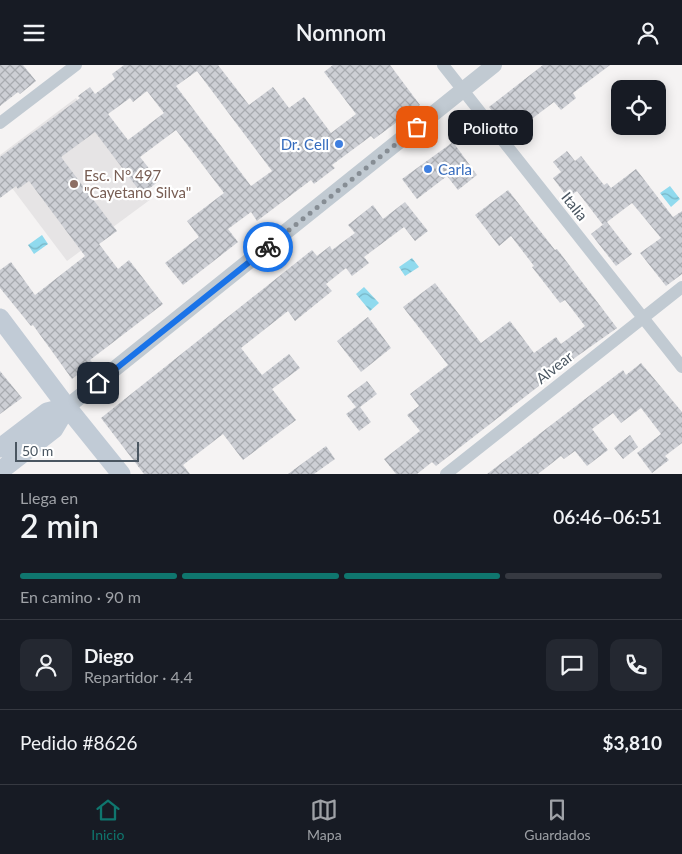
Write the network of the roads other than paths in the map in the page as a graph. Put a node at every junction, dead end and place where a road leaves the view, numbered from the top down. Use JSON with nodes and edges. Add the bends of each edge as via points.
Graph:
{"nodes":[{"id":1,"x":76,"y":65,"type":"edge"},
{"id":2,"x":443,"y":65,"type":"edge"},
{"id":3,"x":494,"y":65,"type":"edge"},
{"id":4,"x":462,"y":91,"type":"junction"},
{"id":5,"x":0,"y":123,"type":"edge"},
{"id":6,"x":682,"y":287,"type":"edge"},
{"id":7,"x":643,"y":317,"type":"junction"},
{"id":8,"x":0,"y":318,"type":"edge"},
{"id":9,"x":682,"y":367,"type":"edge"},
{"id":10,"x":67,"y":407,"type":"junction"},
{"id":11,"x":0,"y":448,"type":"edge"},
{"id":12,"x":0,"y":471,"type":"edge"},
{"id":13,"x":121,"y":474,"type":"edge"},
{"id":14,"x":446,"y":474,"type":"edge"}],
"edges":[{"from":1,"to":5,"type":"street"},
{"from":2,"to":4,"type":"street","name":"Italia"},
{"from":3,"to":4,"type":"street"},
{"from":4,"to":7,"type":"street","name":"Italia"},
{"from":4,"to":10,"type":"street"},
{"from":6,"to":7,"type":"street","name":"Alvear"},
{"from":7,"to":9,"type":"street","name":"Italia"},
{"from":7,"to":14,"type":"street","name":"Alvear"},
{"from":8,"to":10,"type":"main road"},
{"from":10,"to":11,"type":"main road","via":[[47,412]]},
{"from":10,"to":12,"type":"main road","via":[[54,429]]},
{"from":10,"to":13,"type":"main road"}]}
